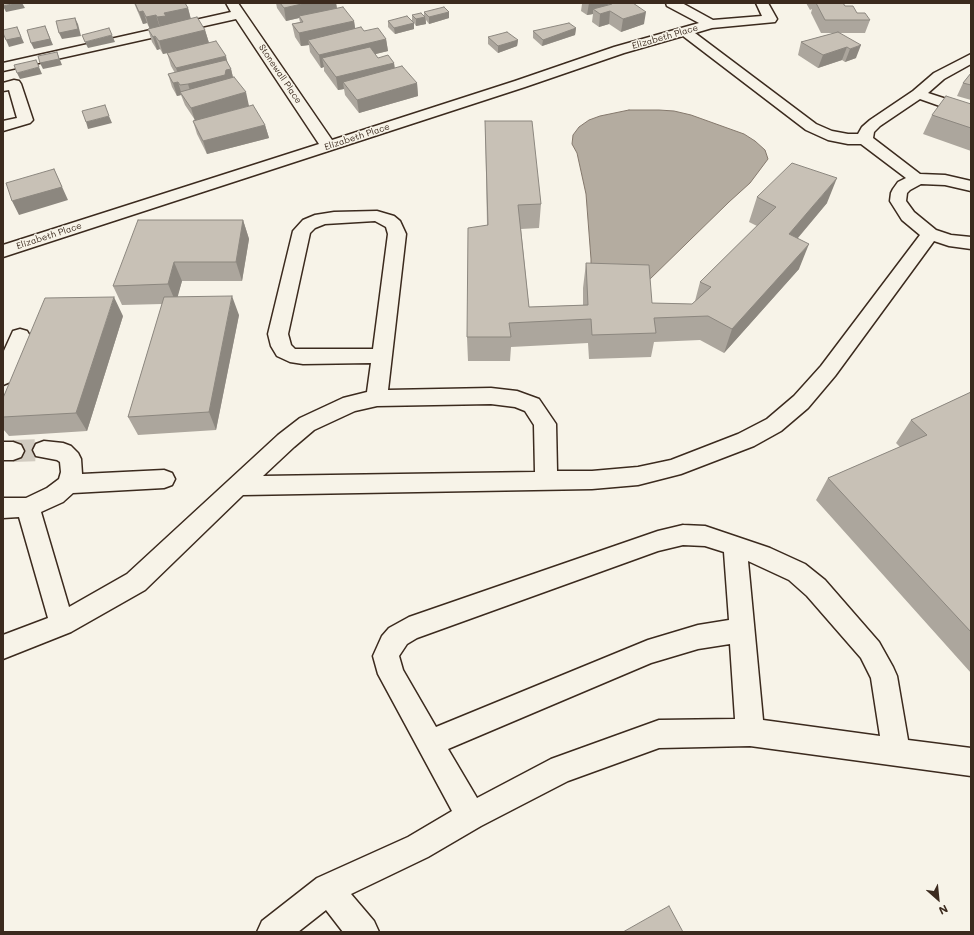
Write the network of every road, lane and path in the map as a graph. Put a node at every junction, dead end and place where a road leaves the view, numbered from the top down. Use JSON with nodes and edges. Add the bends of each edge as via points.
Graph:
{"nodes":[{"id":1,"x":672,"y":3,"type":"edge"},
{"id":2,"x":762,"y":3,"type":"edge"},
{"id":3,"x":236,"y":9,"type":"edge"},
{"id":4,"x":711,"y":24,"type":"junction"},
{"id":5,"x":686,"y":32,"type":"junction"},
{"id":6,"x":971,"y":58,"type":"edge"},
{"id":7,"x":3,"y":67,"type":"edge"},
{"id":8,"x":7,"y":82,"type":"edge"},
{"id":9,"x":918,"y":94,"type":"junction"},
{"id":10,"x":971,"y":112,"type":"edge"},
{"id":11,"x":3,"y":126,"type":"edge"},
{"id":12,"x":865,"y":139,"type":"junction"},
{"id":13,"x":328,"y":146,"type":"junction"},
{"id":14,"x":918,"y":179,"type":"junction"},
{"id":15,"x":971,"y":186,"type":"edge"},
{"id":16,"x":930,"y":234,"type":"junction"},
{"id":17,"x":971,"y":243,"type":"edge"},
{"id":18,"x":3,"y":251,"type":"edge"},
{"id":19,"x":20,"y":336,"type":"dead end"},
{"id":20,"x":382,"y":356,"type":"junction"},
{"id":21,"x":3,"y":376,"type":"edge"},
{"id":22,"x":377,"y":398,"type":"junction"},
{"id":23,"x":44,"y":450,"type":"tunnel mouth"},
{"id":24,"x":164,"y":479,"type":"dead end"},
{"id":25,"x":546,"y":481,"type":"junction"},
{"id":26,"x":68,"y":484,"type":"junction"},
{"id":27,"x":239,"y":486,"type":"junction"},
{"id":28,"x":28,"y":507,"type":"junction"},
{"id":29,"x":3,"y":508,"type":"edge"},
{"id":30,"x":735,"y":546,"type":"junction"},
{"id":31,"x":62,"y":624,"type":"junction"},
{"id":32,"x":742,"y":630,"type":"junction"},
{"id":33,"x":3,"y":647,"type":"edge"},
{"id":34,"x":750,"y":732,"type":"junction"},
{"id":35,"x":430,"y":743,"type":"junction"},
{"id":36,"x":896,"y":752,"type":"junction"},
{"id":37,"x":971,"y":762,"type":"edge"},
{"id":38,"x":471,"y":816,"type":"junction"},
{"id":39,"x":328,"y":889,"type":"junction"},
{"id":40,"x":273,"y":932,"type":"edge"},
{"id":41,"x":363,"y":932,"type":"edge"}],
"edges":[{"from":1,"to":4,"type":"street"},
{"from":2,"to":4,"type":"street","name":"Elizabeth Place","via":[[770,19]]},
{"from":3,"to":7,"type":"street"},
{"from":3,"to":13,"type":"street","name":"Stonewall Place"},
{"from":4,"to":5,"type":"street","name":"Elizabeth Place"},
{"from":5,"to":12,"type":"street","via":[[811,127],[828,135]]},
{"from":5,"to":13,"type":"street","name":"Elizabeth Place","via":[[619,50]]},
{"from":6,"to":9,"type":"street","via":[[939,76]]},
{"from":8,"to":11,"type":"street","via":[[25,120]]},
{"from":9,"to":10,"type":"street"},
{"from":9,"to":12,"type":"street","via":[[875,123],[867,130]]},
{"from":12,"to":14,"type":"street"},
{"from":13,"to":18,"type":"street","name":"Elizabeth Place"},
{"from":14,"to":15,"type":"street","via":[[945,180]]},
{"from":14,"to":16,"type":"street","via":[[904,186],[899,193],[898,201],[908,216]]},
{"from":16,"to":17,"type":"street"},
{"from":16,"to":25,"type":"street","via":[[828,371],[801,402],[774,425],[746,440],[672,468],[638,476]]},
{"from":19,"to":21,"type":"street"},
{"from":20,"to":20,"type":"street","via":[[303,357],[290,355],[281,346],[278,334],[281,319],[302,231],[309,224],[334,217],[377,216],[388,220],[394,226],[397,234]]},
{"from":20,"to":22,"type":"street"},
{"from":22,"to":25,"type":"street","via":[[491,396],[518,399],[532,405],[545,424]]},
{"from":22,"to":27,"type":"street","via":[[350,404],[307,424]]},
{"from":23,"to":26,"type":"street","via":[[63,452],[70,459],[72,472]]},
{"from":24,"to":26,"type":"street"},
{"from":25,"to":27,"type":"street"},
{"from":26,"to":28,"type":"street","via":[[55,495]]},
{"from":27,"to":31,"type":"street","via":[[136,582]]},
{"from":28,"to":29,"type":"street"},
{"from":28,"to":31,"type":"street"},
{"from":30,"to":32,"type":"street"},
{"from":30,"to":35,"type":"street","via":[[705,536],[683,535],[658,541],[398,636],[386,656],[391,674]]},
{"from":30,"to":36,"type":"street","via":[[762,555],[797,572],[816,588],[870,650],[884,676]]},
{"from":31,"to":33,"type":"street"},
{"from":32,"to":34,"type":"street"},
{"from":32,"to":35,"type":"street","via":[[698,636],[648,652]]},
{"from":34,"to":36,"type":"street"},
{"from":34,"to":38,"type":"street","via":[[659,734],[561,769]]},
{"from":35,"to":38,"type":"street"},
{"from":36,"to":37,"type":"street"},
{"from":38,"to":39,"type":"street","via":[[418,847]]},
{"from":39,"to":40,"type":"street"},
{"from":39,"to":41,"type":"street"}]}
